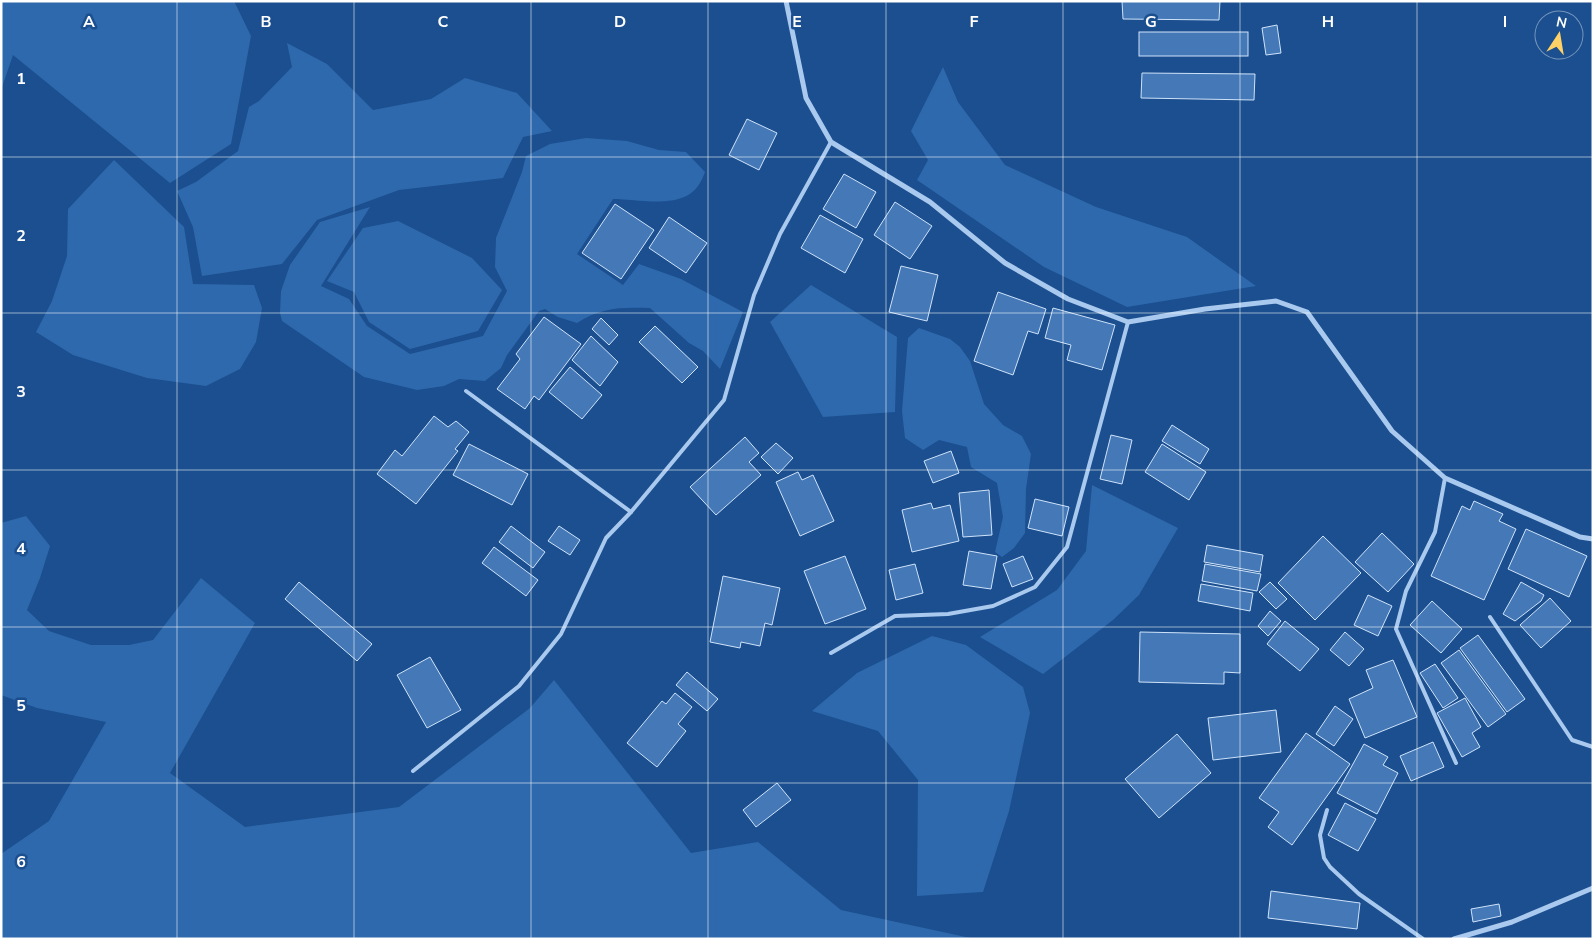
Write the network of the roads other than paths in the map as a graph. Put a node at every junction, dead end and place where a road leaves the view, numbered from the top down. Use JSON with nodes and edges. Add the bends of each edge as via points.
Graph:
{"nodes":[{"id":1,"x":786,"y":1,"type":"edge"},
{"id":2,"x":831,"y":142,"type":"junction"},
{"id":3,"x":1128,"y":322,"type":"junction"},
{"id":4,"x":466,"y":391,"type":"dead end"},
{"id":5,"x":1445,"y":478,"type":"junction"},
{"id":6,"x":631,"y":512,"type":"junction"},
{"id":7,"x":1593,"y":538,"type":"edge"},
{"id":8,"x":1490,"y":617,"type":"dead end"},
{"id":9,"x":831,"y":653,"type":"dead end"},
{"id":10,"x":1593,"y":747,"type":"edge"},
{"id":11,"x":1456,"y":764,"type":"dead end"},
{"id":12,"x":413,"y":771,"type":"dead end"},
{"id":13,"x":1327,"y":810,"type":"dead end"},
{"id":14,"x":1593,"y":888,"type":"edge"},
{"id":15,"x":1422,"y":939,"type":"edge"},
{"id":16,"x":1454,"y":939,"type":"edge"}],
"edges":[{"from":1,"to":2,"type":"street","via":[[806,98]]},
{"from":2,"to":3,"type":"street","via":[[930,202],[1005,263],[1068,299]]},
{"from":2,"to":6,"type":"lane","via":[[780,234],[754,296],[724,400]]},
{"from":3,"to":5,"type":"street","via":[[1205,309],[1276,302],[1307,312],[1392,431]]},
{"from":3,"to":9,"type":"lane","via":[[1067,548],[1035,588],[993,606],[948,614],[896,616]]},
{"from":4,"to":6,"type":"lane"},
{"from":5,"to":7,"type":"street","via":[[1580,537]]},
{"from":5,"to":11,"type":"lane","via":[[1435,532],[1406,591],[1396,629]]},
{"from":6,"to":12,"type":"lane","via":[[606,538],[561,634],[519,686]]},
{"from":8,"to":10,"type":"lane","via":[[1572,740]]},
{"from":13,"to":15,"type":"lane","via":[[1320,835],[1324,858],[1330,867],[1359,894]]},
{"from":14,"to":16,"type":"street","via":[[1512,922]]}]}
